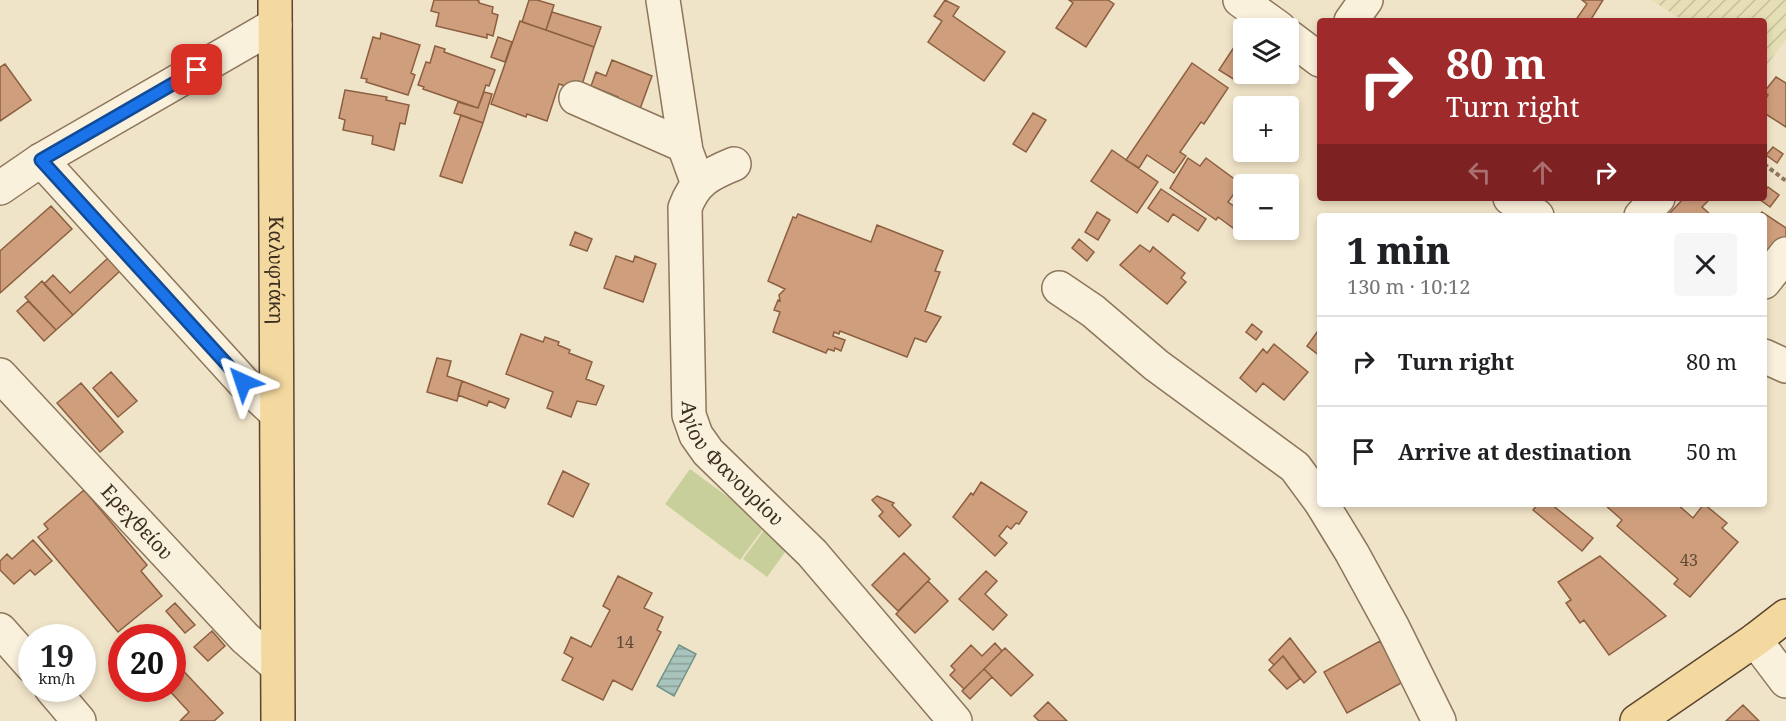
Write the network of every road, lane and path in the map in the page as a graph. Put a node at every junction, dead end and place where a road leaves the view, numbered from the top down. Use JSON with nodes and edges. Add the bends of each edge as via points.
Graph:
{"nodes":[{"id":1,"x":663,"y":0,"type":"edge"},
{"id":2,"x":1240,"y":0,"type":"edge"},
{"id":3,"x":1366,"y":0,"type":"edge"},
{"id":4,"x":275,"y":12,"type":"edge"},
{"id":5,"x":1265,"y":18,"type":"edge"},
{"id":6,"x":1353,"y":18,"type":"edge"},
{"id":7,"x":1299,"y":44,"type":"edge"},
{"id":8,"x":1317,"y":58,"type":"edge"},
{"id":9,"x":576,"y":98,"type":"dead end"},
{"id":10,"x":685,"y":146,"type":"junction"},
{"id":11,"x":41,"y":160,"type":"junction"},
{"id":12,"x":734,"y":164,"type":"dead end"},
{"id":13,"x":1767,"y":166,"type":"edge"},
{"id":14,"x":1786,"y":181,"type":"edge"},
{"id":15,"x":698,"y":184,"type":"junction"},
{"id":16,"x":0,"y":188,"type":"edge"},
{"id":17,"x":1514,"y":201,"type":"edge"},
{"id":18,"x":1655,"y":201,"type":"edge"},
{"id":19,"x":1532,"y":213,"type":"edge"},
{"id":20,"x":1644,"y":213,"type":"edge"},
{"id":21,"x":1786,"y":254,"type":"edge"},
{"id":22,"x":1767,"y":278,"type":"edge"},
{"id":23,"x":1059,"y":288,"type":"dead end"},
{"id":24,"x":1767,"y":357,"type":"edge"},
{"id":25,"x":1786,"y":366,"type":"edge"},
{"id":26,"x":0,"y":375,"type":"edge"},
{"id":27,"x":276,"y":413,"type":"junction"},
{"id":28,"x":1317,"y":498,"type":"edge"},
{"id":29,"x":1323,"y":507,"type":"edge"},
{"id":30,"x":1786,"y":616,"type":"edge"},
{"id":31,"x":0,"y":630,"type":"edge"},
{"id":32,"x":1755,"y":640,"type":"junction"},
{"id":33,"x":18,"y":650,"type":"edge"},
{"id":34,"x":277,"y":666,"type":"junction"},
{"id":35,"x":1783,"y":674,"type":"edge"},
{"id":36,"x":63,"y":702,"type":"edge"},
{"id":37,"x":79,"y":721,"type":"edge"},
{"id":38,"x":278,"y":721,"type":"edge"},
{"id":39,"x":954,"y":721,"type":"edge"},
{"id":40,"x":1439,"y":721,"type":"edge"},
{"id":41,"x":1637,"y":721,"type":"edge"}],
"edges":[{"from":1,"to":10,"type":"street"},
{"from":2,"to":5,"type":"street"},
{"from":3,"to":6,"type":"street"},
{"from":4,"to":11,"type":"street"},
{"from":4,"to":27,"type":"main road","name":"Καλυφτάκη"},
{"from":7,"to":8,"type":"street"},
{"from":9,"to":10,"type":"street"},
{"from":10,"to":15,"type":"street"},
{"from":11,"to":16,"type":"street"},
{"from":11,"to":27,"type":"street","via":[[243,382]]},
{"from":12,"to":15,"type":"street"},
{"from":13,"to":14,"type":"path"},
{"from":15,"to":39,"type":"street","name":"Αγίου Φανουρίου","via":[[685,208],[689,415],[696,435],[708,452],[812,553]]},
{"from":17,"to":19,"type":"street"},
{"from":18,"to":20,"type":"street"},
{"from":21,"to":22,"type":"street"},
{"from":23,"to":28,"type":"street","via":[[1294,467]]},
{"from":24,"to":25,"type":"street"},
{"from":26,"to":34,"type":"street","name":"Ερεχθείου","via":[[245,638]]},
{"from":27,"to":34,"type":"main road","name":"Καλυφτάκη"},
{"from":29,"to":40,"type":"street","via":[[1394,627]]},
{"from":30,"to":32,"type":"main road"},
{"from":31,"to":33,"type":"street"},
{"from":32,"to":35,"type":"street"},
{"from":32,"to":41,"type":"main road"},
{"from":34,"to":38,"type":"main road","name":"Καλυφτάκη"},
{"from":36,"to":37,"type":"street"}]}
